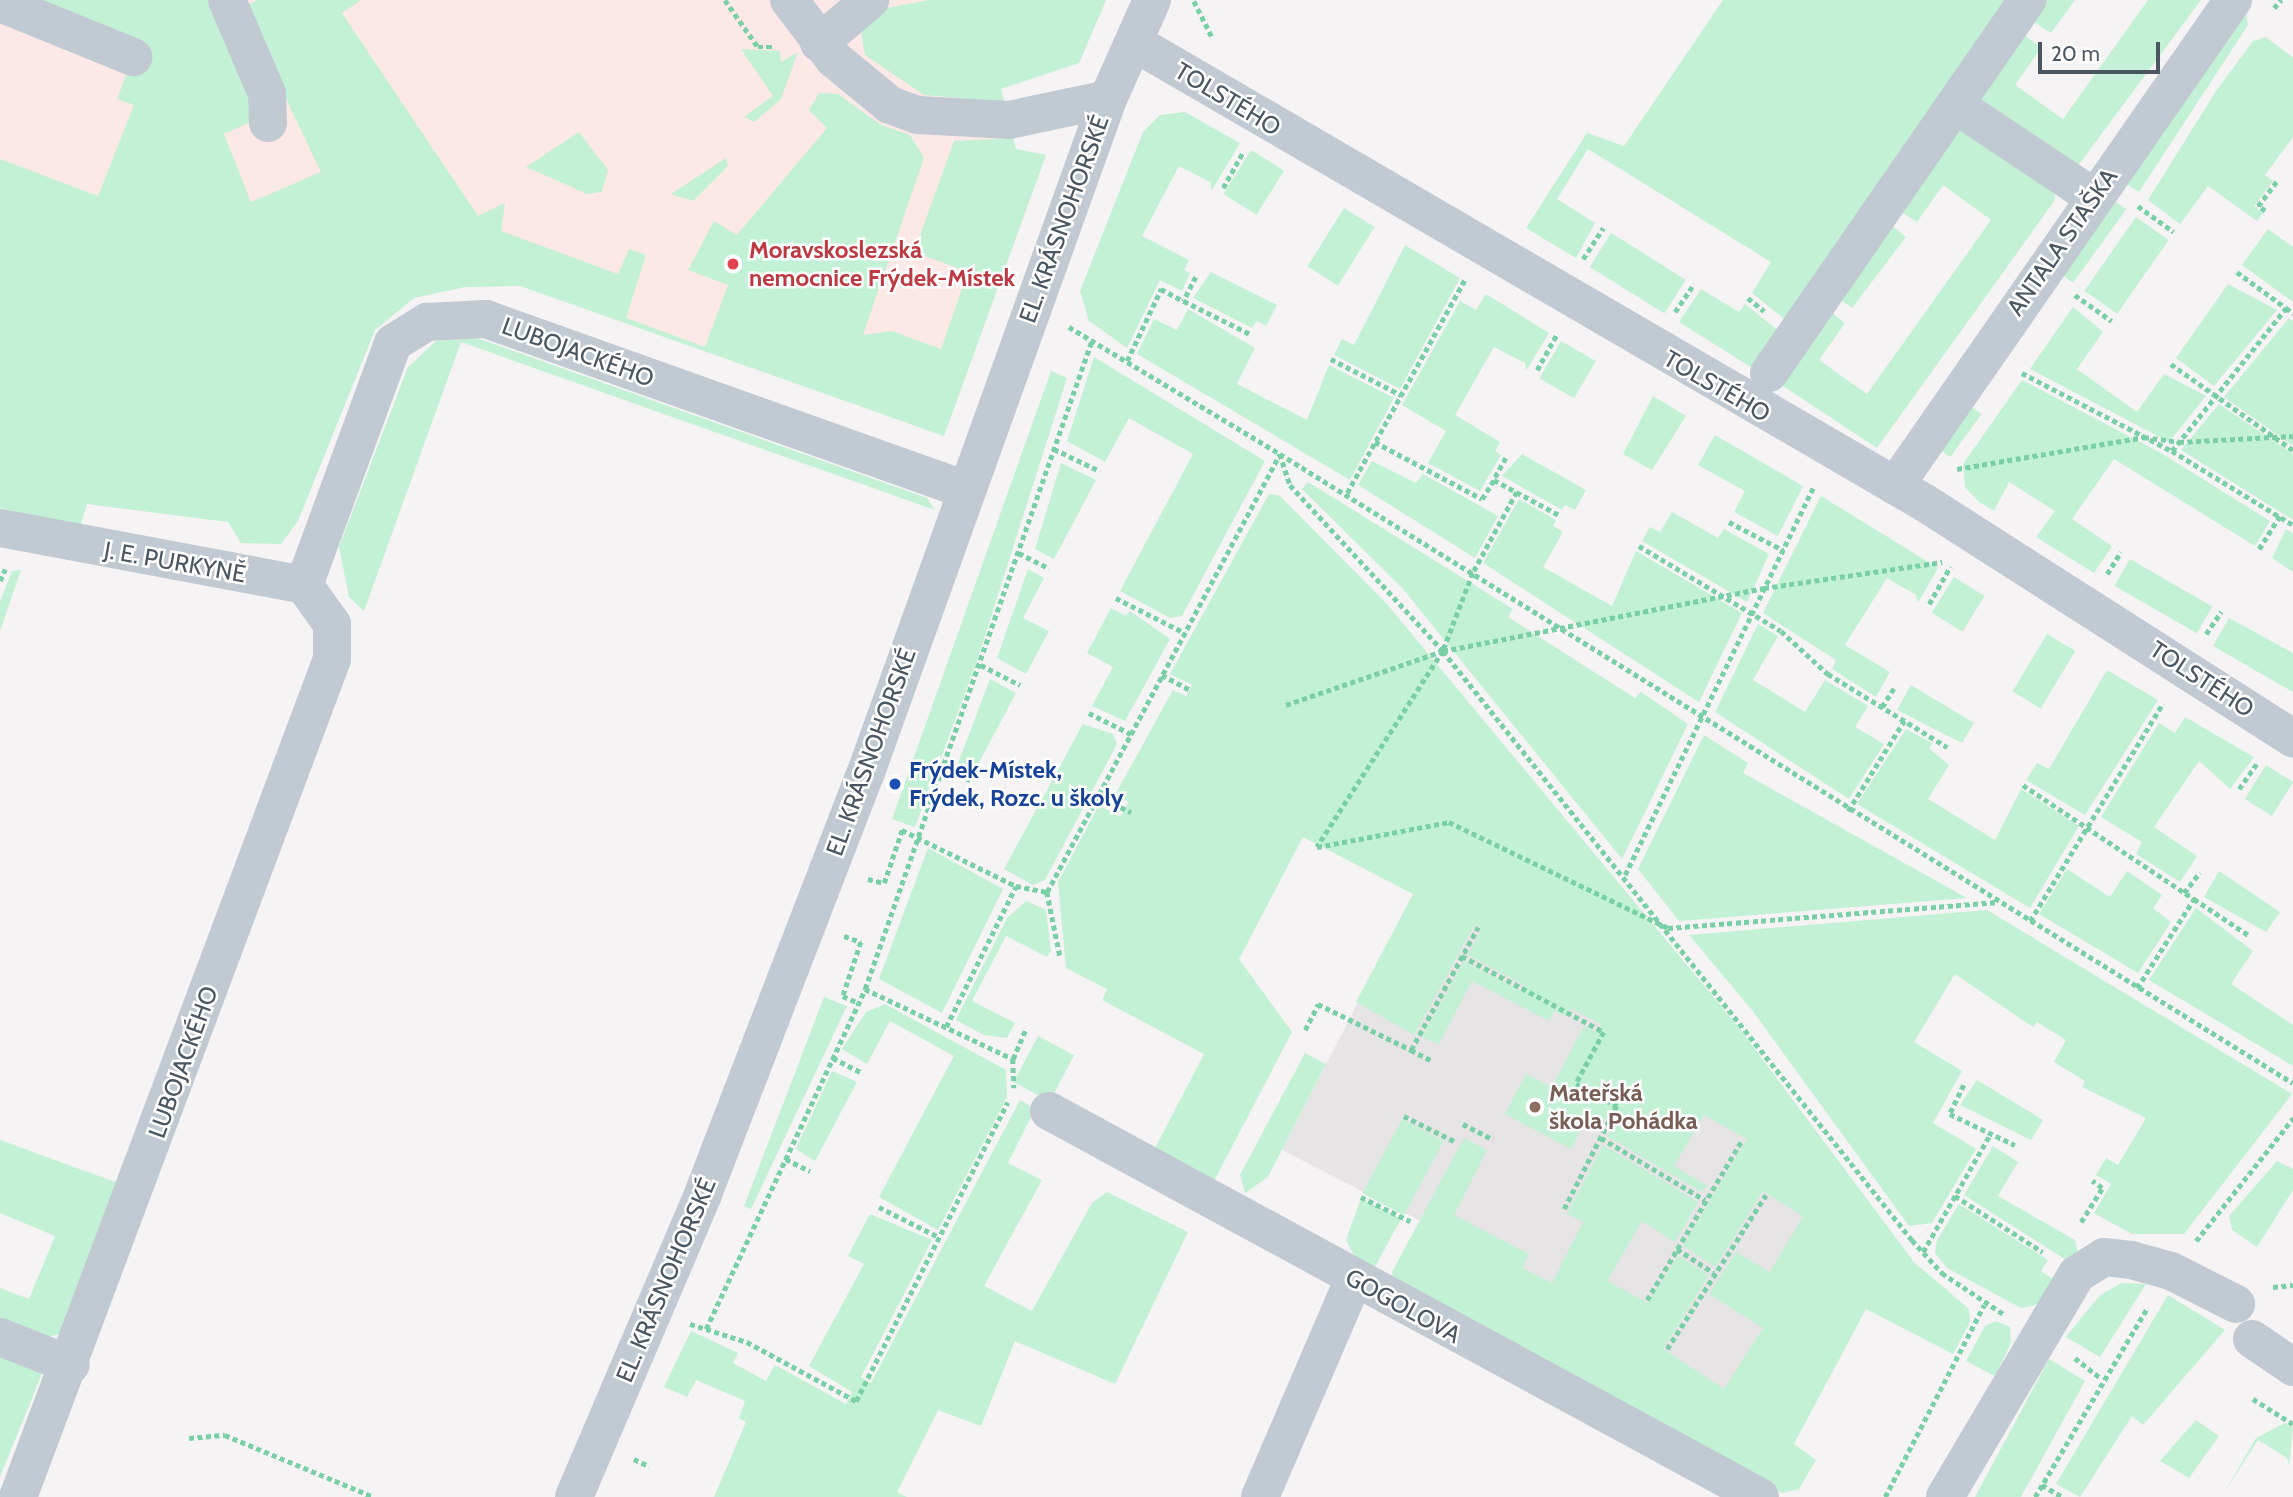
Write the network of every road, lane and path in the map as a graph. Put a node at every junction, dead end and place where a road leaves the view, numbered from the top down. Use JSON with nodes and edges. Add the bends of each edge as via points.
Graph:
{"nodes":[{"id":1,"x":228,"y":0,"type":"edge"},
{"id":2,"x":789,"y":0,"type":"edge"},
{"id":3,"x":870,"y":0,"type":"edge"},
{"id":4,"x":1152,"y":0,"type":"edge"},
{"id":5,"x":2027,"y":0,"type":"edge"},
{"id":6,"x":2233,"y":0,"type":"edge"},
{"id":7,"x":0,"y":3,"type":"edge"},
{"id":8,"x":819,"y":43,"type":"junction"},
{"id":9,"x":1135,"y":43,"type":"junction"},
{"id":10,"x":133,"y":57,"type":"dead end"},
{"id":11,"x":1108,"y":99,"type":"junction"},
{"id":12,"x":1957,"y":106,"type":"junction"},
{"id":13,"x":268,"y":123,"type":"dead end"},
{"id":14,"x":1249,"y":141,"type":"dead end"},
{"id":15,"x":2277,"y":181,"type":"dead end"},
{"id":16,"x":1223,"y":188,"type":"dead end"},
{"id":17,"x":2092,"y":196,"type":"junction"},
{"id":18,"x":2265,"y":211,"type":"dead end"},
{"id":19,"x":2155,"y":219,"type":"dead end"},
{"id":20,"x":1603,"y":228,"type":"dead end"},
{"id":21,"x":2174,"y":232,"type":"dead end"},
{"id":22,"x":1456,"y":266,"type":"dead end"},
{"id":23,"x":1576,"y":270,"type":"dead end"},
{"id":24,"x":2237,"y":272,"type":"dead end"},
{"id":25,"x":1468,"y":273,"type":"junction"},
{"id":26,"x":1196,"y":277,"type":"dead end"},
{"id":27,"x":1479,"y":280,"type":"dead end"},
{"id":28,"x":1694,"y":284,"type":"dead end"},
{"id":29,"x":1184,"y":301,"type":"junction"},
{"id":30,"x":2286,"y":308,"type":"junction"},
{"id":31,"x":2293,"y":313,"type":"edge"},
{"id":32,"x":1669,"y":321,"type":"dead end"},
{"id":33,"x":1548,"y":322,"type":"dead end"},
{"id":34,"x":1559,"y":329,"type":"junction"},
{"id":35,"x":1250,"y":334,"type":"dead end"},
{"id":36,"x":1571,"y":336,"type":"dead end"},
{"id":37,"x":1058,"y":337,"type":"dead end"},
{"id":38,"x":1092,"y":340,"type":"junction"},
{"id":39,"x":1331,"y":359,"type":"dead end"},
{"id":40,"x":1127,"y":361,"type":"junction"},
{"id":41,"x":2171,"y":364,"type":"dead end"},
{"id":42,"x":1537,"y":370,"type":"dead end"},
{"id":43,"x":2019,"y":372,"type":"dead end"},
{"id":44,"x":1769,"y":373,"type":"dead end"},
{"id":45,"x":1401,"y":395,"type":"junction"},
{"id":46,"x":2216,"y":397,"type":"junction"},
{"id":47,"x":2293,"y":436,"type":"edge"},
{"id":48,"x":2144,"y":437,"type":"junction"},
{"id":49,"x":2275,"y":438,"type":"junction"},
{"id":50,"x":1375,"y":442,"type":"junction"},
{"id":51,"x":2179,"y":442,"type":"junction"},
{"id":52,"x":1054,"y":449,"type":"junction"},
{"id":53,"x":2293,"y":450,"type":"edge"},
{"id":54,"x":2172,"y":451,"type":"junction"},
{"id":55,"x":1280,"y":454,"type":"junction"},
{"id":56,"x":1506,"y":458,"type":"dead end"},
{"id":57,"x":1823,"y":468,"type":"junction"},
{"id":58,"x":1956,"y":470,"type":"dead end"},
{"id":59,"x":1100,"y":471,"type":"dead end"},
{"id":60,"x":1803,"y":477,"type":"dead end"},
{"id":61,"x":1494,"y":480,"type":"junction"},
{"id":62,"x":1895,"y":486,"type":"junction"},
{"id":63,"x":966,"y":490,"type":"junction"},
{"id":64,"x":1827,"y":491,"type":"dead end"},
{"id":65,"x":1517,"y":492,"type":"junction"},
{"id":66,"x":1347,"y":493,"type":"junction"},
{"id":67,"x":1559,"y":515,"type":"dead end"},
{"id":68,"x":2280,"y":516,"type":"junction"},
{"id":69,"x":1729,"y":522,"type":"dead end"},
{"id":70,"x":2293,"y":524,"type":"edge"},
{"id":71,"x":0,"y":528,"type":"edge"},
{"id":72,"x":1639,"y":546,"type":"dead end"},
{"id":73,"x":1783,"y":550,"type":"junction"},
{"id":74,"x":2259,"y":550,"type":"dead end"},
{"id":75,"x":2121,"y":552,"type":"dead end"},
{"id":76,"x":1019,"y":553,"type":"junction"},
{"id":77,"x":1931,"y":555,"type":"dead end"},
{"id":78,"x":1943,"y":562,"type":"junction"},
{"id":79,"x":2115,"y":562,"type":"dead end"},
{"id":80,"x":1950,"y":567,"type":"junction"},
{"id":81,"x":1049,"y":568,"type":"dead end"},
{"id":82,"x":1473,"y":573,"type":"junction"},
{"id":83,"x":1961,"y":574,"type":"dead end"},
{"id":84,"x":304,"y":585,"type":"junction"},
{"id":85,"x":1764,"y":588,"type":"junction"},
{"id":86,"x":1725,"y":596,"type":"junction"},
{"id":87,"x":1116,"y":598,"type":"dead end"},
{"id":88,"x":1929,"y":604,"type":"dead end"},
{"id":89,"x":2221,"y":612,"type":"dead end"},
{"id":90,"x":1752,"y":614,"type":"junction"},
{"id":91,"x":2211,"y":627,"type":"dead end"},
{"id":92,"x":1559,"y":629,"type":"junction"},
{"id":93,"x":1185,"y":632,"type":"junction"},
{"id":94,"x":1443,"y":651,"type":"junction"},
{"id":95,"x":981,"y":664,"type":"junction"},
{"id":96,"x":1162,"y":675,"type":"junction"},
{"id":97,"x":1020,"y":685,"type":"dead end"},
{"id":98,"x":1894,"y":688,"type":"dead end"},
{"id":99,"x":1190,"y":690,"type":"dead end"},
{"id":100,"x":2156,"y":690,"type":"dead end"},
{"id":101,"x":1286,"y":705,"type":"dead end"},
{"id":102,"x":1882,"y":707,"type":"junction"},
{"id":103,"x":1089,"y":713,"type":"dead end"},
{"id":104,"x":1700,"y":719,"type":"junction"},
{"id":105,"x":1904,"y":721,"type":"junction"},
{"id":106,"x":1131,"y":734,"type":"junction"},
{"id":107,"x":2278,"y":746,"type":"edge"},
{"id":108,"x":1947,"y":747,"type":"dead end"},
{"id":109,"x":944,"y":768,"type":"junction"},
{"id":110,"x":970,"y":780,"type":"dead end"},
{"id":111,"x":2023,"y":785,"type":"dead end"},
{"id":112,"x":2239,"y":789,"type":"dead end"},
{"id":113,"x":1098,"y":796,"type":"junction"},
{"id":114,"x":1848,"y":811,"type":"junction"},
{"id":115,"x":1131,"y":812,"type":"dead end"},
{"id":116,"x":2090,"y":824,"type":"junction"},
{"id":117,"x":921,"y":837,"type":"junction"},
{"id":118,"x":865,"y":866,"type":"dead end"},
{"id":119,"x":2200,"y":872,"type":"dead end"},
{"id":120,"x":1625,"y":875,"type":"junction"},
{"id":121,"x":1016,"y":886,"type":"junction"},
{"id":122,"x":1047,"y":892,"type":"junction"},
{"id":123,"x":2184,"y":893,"type":"junction"},
{"id":124,"x":2194,"y":899,"type":"junction"},
{"id":125,"x":1996,"y":901,"type":"junction"},
{"id":126,"x":2030,"y":921,"type":"junction"},
{"id":127,"x":1478,"y":927,"type":"dead end"},
{"id":128,"x":1668,"y":928,"type":"junction"},
{"id":129,"x":839,"y":934,"type":"dead end"},
{"id":130,"x":2250,"y":936,"type":"dead end"},
{"id":131,"x":1060,"y":956,"type":"dead end"},
{"id":132,"x":1462,"y":956,"type":"junction"},
{"id":133,"x":2137,"y":988,"type":"junction"},
{"id":134,"x":865,"y":989,"type":"junction"},
{"id":135,"x":859,"y":1003,"type":"junction"},
{"id":136,"x":946,"y":1027,"type":"junction"},
{"id":137,"x":1026,"y":1030,"type":"dead end"},
{"id":138,"x":1304,"y":1030,"type":"dead end"},
{"id":139,"x":1411,"y":1050,"type":"junction"},
{"id":140,"x":833,"y":1058,"type":"junction"},
{"id":141,"x":1013,"y":1059,"type":"junction"},
{"id":142,"x":1431,"y":1060,"type":"dead end"},
{"id":143,"x":862,"y":1073,"type":"dead end"},
{"id":144,"x":2293,"y":1083,"type":"edge"},
{"id":145,"x":1964,"y":1085,"type":"dead end"},
{"id":146,"x":1014,"y":1090,"type":"junction"},
{"id":147,"x":1036,"y":1103,"type":"joint"},
{"id":148,"x":1404,"y":1116,"type":"dead end"},
{"id":149,"x":1463,"y":1124,"type":"dead end"},
{"id":150,"x":1992,"y":1133,"type":"junction"},
{"id":151,"x":1601,"y":1138,"type":"junction"},
{"id":152,"x":1493,"y":1139,"type":"dead end"},
{"id":153,"x":1742,"y":1140,"type":"dead end"},
{"id":154,"x":1454,"y":1141,"type":"dead end"},
{"id":155,"x":2015,"y":1145,"type":"dead end"},
{"id":156,"x":786,"y":1159,"type":"junction"},
{"id":157,"x":810,"y":1171,"type":"dead end"},
{"id":158,"x":1766,"y":1195,"type":"dead end"},
{"id":159,"x":1955,"y":1196,"type":"junction"},
{"id":160,"x":1361,"y":1197,"type":"dead end"},
{"id":161,"x":1705,"y":1200,"type":"junction"},
{"id":162,"x":878,"y":1206,"type":"dead end"},
{"id":163,"x":1563,"y":1212,"type":"dead end"},
{"id":164,"x":1410,"y":1221,"type":"dead end"},
{"id":165,"x":939,"y":1237,"type":"junction"},
{"id":166,"x":1677,"y":1249,"type":"junction"},
{"id":167,"x":1923,"y":1252,"type":"junction"},
{"id":168,"x":1714,"y":1273,"type":"junction"},
{"id":169,"x":2077,"y":1274,"type":"junction"},
{"id":170,"x":1354,"y":1279,"type":"junction"},
{"id":171,"x":2293,"y":1285,"type":"edge"},
{"id":172,"x":2273,"y":1287,"type":"dead end"},
{"id":173,"x":1647,"y":1300,"type":"dead end"},
{"id":174,"x":1984,"y":1304,"type":"junction"},
{"id":175,"x":2236,"y":1304,"type":"dead end"},
{"id":176,"x":689,"y":1323,"type":"dead end"},
{"id":177,"x":706,"y":1329,"type":"junction"},
{"id":178,"x":2039,"y":1331,"type":"junction"},
{"id":179,"x":0,"y":1337,"type":"edge"},
{"id":180,"x":2252,"y":1339,"type":"dead end"},
{"id":181,"x":1667,"y":1349,"type":"dead end"},
{"id":182,"x":71,"y":1365,"type":"junction"},
{"id":183,"x":2293,"y":1367,"type":"edge"},
{"id":184,"x":2253,"y":1399,"type":"dead end"},
{"id":185,"x":2293,"y":1424,"type":"edge"},
{"id":186,"x":189,"y":1438,"type":"dead end"},
{"id":187,"x":631,"y":1458,"type":"dead end"},
{"id":188,"x":649,"y":1466,"type":"dead end"},
{"id":189,"x":2042,"y":1485,"type":"dead end"},
{"id":190,"x":18,"y":1497,"type":"edge"},
{"id":191,"x":374,"y":1497,"type":"edge"},
{"id":192,"x":573,"y":1497,"type":"edge"},
{"id":193,"x":1260,"y":1497,"type":"edge"},
{"id":194,"x":1760,"y":1497,"type":"edge"},
{"id":195,"x":1885,"y":1497,"type":"edge"},
{"id":196,"x":1945,"y":1497,"type":"edge"},
{"id":197,"x":2063,"y":1497,"type":"edge"}],
"edges":[{"from":1,"to":13,"type":"street","via":[[267,94]]},
{"from":2,"to":8,"type":"street"},
{"from":3,"to":8,"type":"street"},
{"from":4,"to":9,"type":"street","name":"EL. KRÁSNOHORSKÉ"},
{"from":5,"to":12,"type":"street"},
{"from":6,"to":17,"type":"street","name":"ANTALA STAŠKA"},
{"from":7,"to":10,"type":"street"},
{"from":8,"to":11,"type":"street","via":[[890,104],[948,121],[1009,120]]},
{"from":9,"to":11,"type":"street","name":"EL. KRÁSNOHORSKÉ"},
{"from":9,"to":57,"type":"street","name":"TOLSTÉHO"},
{"from":11,"to":63,"type":"street","name":"EL. KRÁSNOHORSKÉ"},
{"from":12,"to":17,"type":"street"},
{"from":12,"to":44,"type":"street"},
{"from":14,"to":16,"type":"path"},
{"from":15,"to":18,"type":"path","via":[[2258,206]]},
{"from":17,"to":62,"type":"street","name":"ANTALA STAŠKA"},
{"from":19,"to":21,"type":"path"},
{"from":20,"to":23,"type":"path"},
{"from":22,"to":25,"type":"path"},
{"from":24,"to":30,"type":"path"},
{"from":25,"to":27,"type":"path"},
{"from":25,"to":45,"type":"path"},
{"from":26,"to":29,"type":"path"},
{"from":28,"to":32,"type":"path"},
{"from":29,"to":35,"type":"path"},
{"from":29,"to":40,"type":"path","via":[[1161,289]]},
{"from":30,"to":31,"type":"path"},
{"from":30,"to":46,"type":"path"},
{"from":33,"to":34,"type":"path"},
{"from":34,"to":36,"type":"path"},
{"from":34,"to":42,"type":"path"},
{"from":37,"to":38,"type":"path","via":[[1063,324]]},
{"from":38,"to":40,"type":"path"},
{"from":38,"to":52,"type":"path"},
{"from":39,"to":45,"type":"path"},
{"from":40,"to":55,"type":"path"},
{"from":41,"to":46,"type":"path"},
{"from":43,"to":48,"type":"path"},
{"from":45,"to":50,"type":"path"},
{"from":46,"to":49,"type":"path"},
{"from":46,"to":51,"type":"path"},
{"from":47,"to":49,"type":"path"},
{"from":48,"to":51,"type":"path"},
{"from":48,"to":54,"type":"path"},
{"from":48,"to":58,"type":"path"},
{"from":49,"to":51,"type":"path"},
{"from":49,"to":53,"type":"path"},
{"from":50,"to":61,"type":"path","via":[[1482,499]]},
{"from":50,"to":66,"type":"path"},
{"from":51,"to":54,"type":"path"},
{"from":52,"to":59,"type":"path"},
{"from":52,"to":76,"type":"path"},
{"from":54,"to":68,"type":"path"},
{"from":55,"to":66,"type":"path"},
{"from":55,"to":93,"type":"path"},
{"from":55,"to":94,"type":"path","via":[[1290,485]]},
{"from":56,"to":61,"type":"path"},
{"from":57,"to":60,"type":"path"},
{"from":57,"to":62,"type":"street","name":"TOLSTÉHO"},
{"from":57,"to":64,"type":"path"},
{"from":57,"to":73,"type":"path"},
{"from":61,"to":65,"type":"path"},
{"from":62,"to":107,"type":"street","name":"TOLSTÉHO"},
{"from":63,"to":84,"type":"street","name":"LUBOJACKÉHO","via":[[486,319],[427,322],[393,343]]},
{"from":63,"to":192,"type":"street","name":"EL. KRÁSNOHORSKÉ","via":[[721,1147]]},
{"from":65,"to":67,"type":"path"},
{"from":65,"to":82,"type":"path"},
{"from":66,"to":82,"type":"path"},
{"from":68,"to":70,"type":"path"},
{"from":68,"to":74,"type":"path"},
{"from":69,"to":73,"type":"path"},
{"from":71,"to":84,"type":"street","name":"J. E. PURKYNĚ"},
{"from":72,"to":86,"type":"path"},
{"from":73,"to":85,"type":"path"},
{"from":75,"to":79,"type":"path"},
{"from":76,"to":81,"type":"path"},
{"from":76,"to":95,"type":"path"},
{"from":77,"to":78,"type":"path"},
{"from":78,"to":80,"type":"path"},
{"from":78,"to":85,"type":"path"},
{"from":80,"to":83,"type":"path"},
{"from":80,"to":88,"type":"path"},
{"from":82,"to":92,"type":"path"},
{"from":82,"to":94,"type":"path"},
{"from":84,"to":182,"type":"street","name":"LUBOJACKÉHO","via":[[332,624],[332,659]]},
{"from":85,"to":86,"type":"path"},
{"from":85,"to":90,"type":"path"},
{"from":86,"to":90,"type":"path"},
{"from":86,"to":92,"type":"path"},
{"from":87,"to":93,"type":"path"},
{"from":89,"to":91,"type":"path"},
{"from":90,"to":102,"type":"path"},
{"from":90,"to":104,"type":"path"},
{"from":92,"to":94,"type":"path"},
{"from":92,"to":104,"type":"path"},
{"from":93,"to":96,"type":"path"},
{"from":94,"to":101,"type":"path"},
{"from":94,"to":120,"type":"path"},
{"from":94,"to":128,"type":"path","via":[[1317,847],[1449,822]]},
{"from":95,"to":97,"type":"path"},
{"from":95,"to":109,"type":"path"},
{"from":96,"to":99,"type":"path"},
{"from":96,"to":106,"type":"path"},
{"from":98,"to":102,"type":"path"},
{"from":100,"to":116,"type":"path","via":[[2167,697]]},
{"from":102,"to":105,"type":"path"},
{"from":103,"to":106,"type":"path"},
{"from":104,"to":114,"type":"path"},
{"from":104,"to":120,"type":"path"},
{"from":105,"to":108,"type":"path"},
{"from":105,"to":114,"type":"path"},
{"from":106,"to":113,"type":"path"},
{"from":107,"to":112,"type":"path"},
{"from":109,"to":110,"type":"path"},
{"from":109,"to":117,"type":"path"},
{"from":111,"to":116,"type":"path"},
{"from":113,"to":115,"type":"path"},
{"from":113,"to":122,"type":"path"},
{"from":114,"to":125,"type":"path"},
{"from":116,"to":123,"type":"path"},
{"from":116,"to":126,"type":"path"},
{"from":117,"to":118,"type":"path","via":[[902,830],[884,883],[860,877]]},
{"from":117,"to":121,"type":"path"},
{"from":117,"to":134,"type":"path"},
{"from":119,"to":123,"type":"path"},
{"from":120,"to":128,"type":"path"},
{"from":121,"to":122,"type":"path"},
{"from":121,"to":136,"type":"path"},
{"from":122,"to":131,"type":"path"},
{"from":123,"to":124,"type":"path"},
{"from":124,"to":130,"type":"path"},
{"from":124,"to":133,"type":"path"},
{"from":125,"to":126,"type":"path"},
{"from":125,"to":128,"type":"path"},
{"from":126,"to":133,"type":"path"},
{"from":127,"to":132,"type":"path"},
{"from":128,"to":167,"type":"path"},
{"from":129,"to":135,"type":"path","via":[[861,942],[842,996]]},
{"from":132,"to":139,"type":"path"},
{"from":132,"to":151,"type":"path","via":[[1604,1032],[1576,1084],[1617,1107]]},
{"from":133,"to":144,"type":"path"},
{"from":134,"to":135,"type":"path"},
{"from":134,"to":136,"type":"path"},
{"from":135,"to":140,"type":"path"},
{"from":136,"to":141,"type":"path"},
{"from":137,"to":141,"type":"path"},
{"from":138,"to":139,"type":"path","via":[[1318,1004]]},
{"from":139,"to":142,"type":"path"},
{"from":140,"to":143,"type":"path"},
{"from":140,"to":156,"type":"path"},
{"from":141,"to":146,"type":"path"},
{"from":145,"to":150,"type":"path","via":[[1950,1114]]},
{"from":146,"to":147,"type":"path"},
{"from":146,"to":165,"type":"path"},
{"from":147,"to":170,"type":"street","name":"GOGOLOVA"},
{"from":148,"to":154,"type":"path"},
{"from":149,"to":152,"type":"path"},
{"from":150,"to":155,"type":"path"},
{"from":150,"to":159,"type":"path"},
{"from":151,"to":161,"type":"path"},
{"from":151,"to":163,"type":"path"},
{"from":153,"to":161,"type":"path"},
{"from":156,"to":157,"type":"path"},
{"from":156,"to":177,"type":"path"},
{"from":158,"to":168,"type":"path"},
{"from":159,"to":167,"type":"path"},
{"from":159,"to":169,"type":"path"},
{"from":160,"to":164,"type":"path"},
{"from":161,"to":166,"type":"path"},
{"from":162,"to":165,"type":"path"},
{"from":165,"to":177,"type":"path","via":[[856,1401],[747,1342]]},
{"from":166,"to":168,"type":"path"},
{"from":166,"to":173,"type":"path"},
{"from":167,"to":174,"type":"path"},
{"from":168,"to":181,"type":"path"},
{"from":169,"to":175,"type":"street","via":[[2104,1257],[2131,1259],[2171,1271]]},
{"from":169,"to":178,"type":"street"},
{"from":170,"to":193,"type":"street"},
{"from":170,"to":194,"type":"street","name":"GOGOLOVA"},
{"from":171,"to":172,"type":"path"},
{"from":174,"to":178,"type":"path"},
{"from":174,"to":195,"type":"path"},
{"from":176,"to":177,"type":"path"},
{"from":178,"to":196,"type":"street"},
{"from":179,"to":182,"type":"street"},
{"from":180,"to":183,"type":"street"},
{"from":182,"to":190,"type":"street","name":"LUBOJACKÉHO"},
{"from":184,"to":185,"type":"path"},
{"from":186,"to":191,"type":"path","via":[[225,1435]]},
{"from":187,"to":188,"type":"path"},
{"from":189,"to":197,"type":"path"}]}
